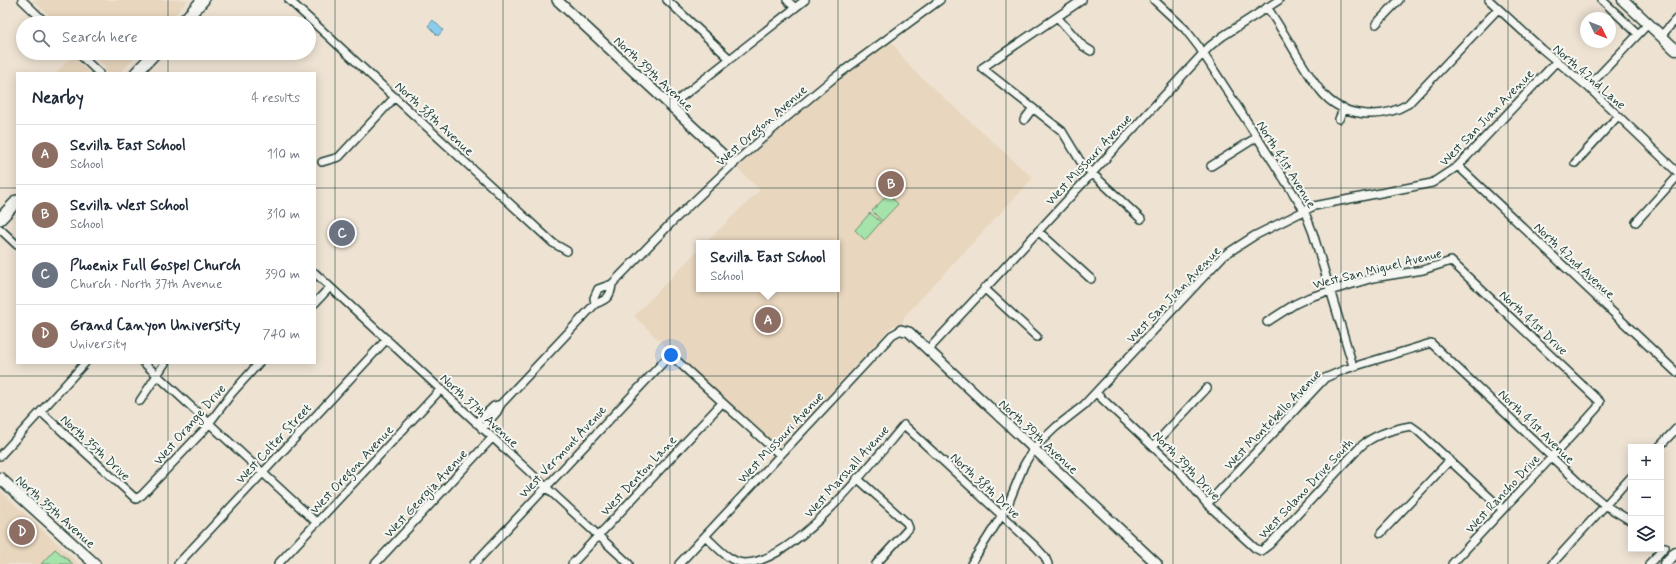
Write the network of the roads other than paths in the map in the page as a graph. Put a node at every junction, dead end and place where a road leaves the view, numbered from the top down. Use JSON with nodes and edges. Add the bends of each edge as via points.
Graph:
{"nodes":[{"id":1,"x":22,"y":0,"type":"edge"},
{"id":2,"x":203,"y":0,"type":"edge"},
{"id":3,"x":289,"y":0,"type":"edge"},
{"id":4,"x":557,"y":0,"type":"edge"},
{"id":5,"x":667,"y":0,"type":"edge"},
{"id":6,"x":786,"y":0,"type":"edge"},
{"id":7,"x":805,"y":0,"type":"edge"},
{"id":8,"x":940,"y":0,"type":"edge"},
{"id":9,"x":1082,"y":0,"type":"edge"},
{"id":10,"x":1154,"y":0,"type":"edge"},
{"id":11,"x":1279,"y":0,"type":"edge"},
{"id":12,"x":1399,"y":0,"type":"edge"},
{"id":13,"x":1489,"y":0,"type":"edge"},
{"id":14,"x":1602,"y":0,"type":"edge"},
{"id":15,"x":1623,"y":0,"type":"edge"},
{"id":16,"x":1267,"y":7,"type":"junction"},
{"id":17,"x":795,"y":8,"type":"junction"},
{"id":18,"x":1498,"y":9,"type":"junction"},
{"id":19,"x":39,"y":16,"type":"edge"},
{"id":20,"x":188,"y":16,"type":"edge"},
{"id":21,"x":306,"y":16,"type":"edge"},
{"id":22,"x":1057,"y":17,"type":"junction"},
{"id":23,"x":1676,"y":19,"type":"edge"},
{"id":24,"x":1376,"y":24,"type":"dead end"},
{"id":25,"x":1648,"y":24,"type":"junction"},
{"id":26,"x":316,"y":25,"type":"edge"},
{"id":27,"x":1638,"y":34,"type":"junction"},
{"id":28,"x":1661,"y":36,"type":"junction"},
{"id":29,"x":1676,"y":50,"type":"edge"},
{"id":30,"x":1091,"y":51,"type":"dead end"},
{"id":31,"x":1203,"y":53,"type":"junction"},
{"id":32,"x":730,"y":59,"type":"junction"},
{"id":33,"x":85,"y":60,"type":"edge"},
{"id":34,"x":148,"y":60,"type":"edge"},
{"id":35,"x":1556,"y":62,"type":"junction"},
{"id":36,"x":98,"y":72,"type":"edge"},
{"id":37,"x":137,"y":72,"type":"edge"},
{"id":38,"x":1588,"y":87,"type":"junction"},
{"id":39,"x":395,"y":97,"type":"junction"},
{"id":40,"x":670,"y":106,"type":"junction"},
{"id":41,"x":1033,"y":108,"type":"junction"},
{"id":42,"x":1344,"y":108,"type":"junction"},
{"id":43,"x":1618,"y":116,"type":"junction"},
{"id":44,"x":1339,"y":119,"type":"dead end"},
{"id":45,"x":1024,"y":120,"type":"dead end"},
{"id":46,"x":1257,"y":137,"type":"junction"},
{"id":47,"x":322,"y":162,"type":"dead end"},
{"id":48,"x":1575,"y":163,"type":"dead end"},
{"id":49,"x":733,"y":164,"type":"junction"},
{"id":50,"x":1211,"y":166,"type":"dead end"},
{"id":51,"x":1458,"y":166,"type":"junction"},
{"id":52,"x":1676,"y":171,"type":"edge"},
{"id":53,"x":1092,"y":173,"type":"junction"},
{"id":54,"x":1676,"y":178,"type":"edge"},
{"id":55,"x":16,"y":202,"type":"edge"},
{"id":56,"x":1304,"y":210,"type":"junction"},
{"id":57,"x":1141,"y":218,"type":"dead end"},
{"id":58,"x":0,"y":219,"type":"edge"},
{"id":59,"x":1636,"y":222,"type":"dead end"},
{"id":60,"x":0,"y":229,"type":"edge"},
{"id":61,"x":1038,"y":231,"type":"junction"},
{"id":62,"x":16,"y":244,"type":"edge"},
{"id":63,"x":567,"y":251,"type":"dead end"},
{"id":64,"x":1451,"y":261,"type":"joint"},
{"id":65,"x":316,"y":274,"type":"edge"},
{"id":66,"x":1091,"y":279,"type":"dead end"},
{"id":67,"x":612,"y":284,"type":"junction"},
{"id":68,"x":330,"y":287,"type":"junction"},
{"id":69,"x":984,"y":288,"type":"junction"},
{"id":70,"x":1330,"y":291,"type":"junction"},
{"id":71,"x":316,"y":302,"type":"edge"},
{"id":72,"x":595,"y":304,"type":"junction"},
{"id":73,"x":1267,"y":322,"type":"dead end"},
{"id":74,"x":901,"y":330,"type":"joint"},
{"id":75,"x":1037,"y":337,"type":"dead end"},
{"id":76,"x":387,"y":340,"type":"junction"},
{"id":77,"x":1431,"y":343,"type":"joint"},
{"id":78,"x":928,"y":350,"type":"junction"},
{"id":79,"x":84,"y":364,"type":"edge"},
{"id":80,"x":145,"y":364,"type":"edge"},
{"id":81,"x":163,"y":364,"type":"edge"},
{"id":82,"x":258,"y":364,"type":"edge"},
{"id":83,"x":1353,"y":366,"type":"junction"},
{"id":84,"x":1676,"y":372,"type":"edge"},
{"id":85,"x":157,"y":374,"type":"junction"},
{"id":86,"x":1206,"y":388,"type":"dead end"},
{"id":87,"x":440,"y":389,"type":"junction"},
{"id":88,"x":1096,"y":393,"type":"junction"},
{"id":89,"x":140,"y":401,"type":"dead end"},
{"id":90,"x":1600,"y":402,"type":"joint"},
{"id":91,"x":722,"y":403,"type":"junction"},
{"id":92,"x":501,"y":404,"type":"junction"},
{"id":93,"x":41,"y":412,"type":"junction"},
{"id":94,"x":209,"y":423,"type":"junction"},
{"id":95,"x":476,"y":423,"type":"junction"},
{"id":96,"x":904,"y":425,"type":"joint"},
{"id":97,"x":482,"y":429,"type":"junction"},
{"id":98,"x":1676,"y":429,"type":"edge"},
{"id":99,"x":492,"y":438,"type":"junction"},
{"id":100,"x":1662,"y":444,"type":"edge"},
{"id":101,"x":1153,"y":446,"type":"junction"},
{"id":102,"x":1034,"y":448,"type":"junction"},
{"id":103,"x":780,"y":455,"type":"junction"},
{"id":104,"x":0,"y":456,"type":"edge"},
{"id":105,"x":1552,"y":457,"type":"junction"},
{"id":106,"x":1450,"y":460,"type":"junction"},
{"id":107,"x":263,"y":472,"type":"junction"},
{"id":108,"x":0,"y":478,"type":"edge"},
{"id":109,"x":857,"y":478,"type":"junction"},
{"id":110,"x":1629,"y":480,"type":"edge"},
{"id":111,"x":545,"y":487,"type":"junction"},
{"id":112,"x":136,"y":499,"type":"joint"},
{"id":113,"x":1207,"y":504,"type":"junction"},
{"id":114,"x":1606,"y":506,"type":"junction"},
{"id":115,"x":1502,"y":510,"type":"junction"},
{"id":116,"x":1002,"y":516,"type":"junction"},
{"id":117,"x":1628,"y":519,"type":"edge"},
{"id":118,"x":317,"y":523,"type":"junction"},
{"id":119,"x":1381,"y":533,"type":"dead end"},
{"id":120,"x":598,"y":536,"type":"junction"},
{"id":121,"x":705,"y":536,"type":"junction"},
{"id":122,"x":1664,"y":546,"type":"edge"},
{"id":123,"x":1261,"y":551,"type":"joint"},
{"id":124,"x":1658,"y":552,"type":"edge"},
{"id":125,"x":1675,"y":555,"type":"edge"},
{"id":126,"x":95,"y":564,"type":"edge"},
{"id":127,"x":178,"y":564,"type":"edge"},
{"id":128,"x":278,"y":564,"type":"edge"},
{"id":129,"x":375,"y":564,"type":"edge"},
{"id":130,"x":474,"y":564,"type":"edge"},
{"id":131,"x":572,"y":564,"type":"edge"},
{"id":132,"x":629,"y":564,"type":"edge"},
{"id":133,"x":679,"y":564,"type":"edge"},
{"id":134,"x":742,"y":564,"type":"edge"},
{"id":135,"x":876,"y":564,"type":"edge"},
{"id":136,"x":971,"y":564,"type":"edge"},
{"id":137,"x":1048,"y":564,"type":"edge"},
{"id":138,"x":1157,"y":564,"type":"edge"},
{"id":139,"x":1452,"y":564,"type":"edge"},
{"id":140,"x":1552,"y":564,"type":"edge"},
{"id":141,"x":1649,"y":564,"type":"edge"},
{"id":142,"x":1665,"y":564,"type":"edge"}],
"edges":[{"from":1,"to":19,"type":"street"},
{"from":2,"to":20,"type":"main road"},
{"from":3,"to":21,"type":"street","name":"North 38th Avenue"},
{"from":4,"to":40,"type":"street","name":"North 39th Avenue"},
{"from":5,"to":32,"type":"street"},
{"from":6,"to":17,"type":"street"},
{"from":7,"to":17,"type":"street"},
{"from":8,"to":49,"type":"street","name":"West Oregon Avenue","via":[[835,77]]},
{"from":9,"to":22,"type":"street"},
{"from":10,"to":31,"type":"street","name":"North 41st Avenue","via":[[1185,29]]},
{"from":11,"to":16,"type":"street","name":"West Missouri Avenue"},
{"from":12,"to":24,"type":"street"},
{"from":13,"to":18,"type":"street","name":"North 42nd Lane"},
{"from":14,"to":27,"type":"street"},
{"from":15,"to":25,"type":"main road"},
{"from":16,"to":31,"type":"street","name":"West Missouri Avenue","via":[[1223,36]]},
{"from":16,"to":42,"type":"street","via":[[1320,91]]},
{"from":17,"to":32,"type":"street"},
{"from":18,"to":35,"type":"street","name":"North 42nd Lane"},
{"from":18,"to":42,"type":"street","via":[[1408,104],[1387,113],[1363,114]]},
{"from":22,"to":30,"type":"street","via":[[1083,46]]},
{"from":22,"to":41,"type":"street","via":[[982,68]]},
{"from":23,"to":28,"type":"street"},
{"from":25,"to":27,"type":"street"},
{"from":25,"to":28,"type":"main road"},
{"from":26,"to":39,"type":"street","name":"North 38th Avenue"},
{"from":27,"to":38,"type":"street"},
{"from":28,"to":29,"type":"main road"},
{"from":31,"to":46,"type":"street","name":"North 41st Avenue"},
{"from":31,"to":53,"type":"street","name":"West Missouri Avenue"},
{"from":32,"to":40,"type":"street"},
{"from":33,"to":36,"type":"street"},
{"from":34,"to":37,"type":"main road"},
{"from":35,"to":38,"type":"street","name":"North 42nd Lane"},
{"from":35,"to":51,"type":"street","name":"West San Juan Avenue"},
{"from":38,"to":43,"type":"street","name":"North 42nd Lane"},
{"from":39,"to":47,"type":"street","via":[[339,157]]},
{"from":39,"to":63,"type":"street","name":"North 38th Avenue","via":[[553,243]]},
{"from":40,"to":49,"type":"street","name":"North 39th Avenue"},
{"from":41,"to":45,"type":"street"},
{"from":41,"to":53,"type":"street","via":[[1065,134],[1080,161]]},
{"from":42,"to":44,"type":"street"},
{"from":43,"to":48,"type":"street"},
{"from":43,"to":52,"type":"street","name":"North 42nd Lane"},
{"from":46,"to":50,"type":"street"},
{"from":46,"to":56,"type":"street","name":"North 41st Avenue"},
{"from":49,"to":67,"type":"street","name":"West Oregon Avenue"},
{"from":51,"to":56,"type":"street","name":"West San Juan Avenue","via":[[1432,183],[1336,201]]},
{"from":51,"to":84,"type":"street","name":"North 42nd Avenue"},
{"from":53,"to":57,"type":"street"},
{"from":53,"to":61,"type":"street","name":"West Missouri Avenue"},
{"from":54,"to":59,"type":"street"},
{"from":55,"to":58,"type":"main road"},
{"from":56,"to":70,"type":"street","name":"North 41st Avenue"},
{"from":56,"to":88,"type":"street","name":"West San Juan Avenue","via":[[1254,236],[1223,256]]},
{"from":60,"to":62,"type":"street"},
{"from":61,"to":66,"type":"street"},
{"from":61,"to":69,"type":"street","name":"West Missouri Avenue"},
{"from":64,"to":70,"type":"street","name":"West San Miguel Avenue","via":[[1423,270],[1373,278]]},
{"from":64,"to":90,"type":"street","name":"North 41st Drive"},
{"from":65,"to":68,"type":"street","name":"North 37th Avenue"},
{"from":67,"to":72,"type":"street","name":"West Oregon Avenue","via":[[610,296],[605,301]]},
{"from":67,"to":72,"type":"street","name":"West Oregon Avenue","via":[[598,289],[594,298]]},
{"from":68,"to":71,"type":"street"},
{"from":68,"to":76,"type":"street","name":"North 37th Avenue"},
{"from":69,"to":75,"type":"street"},
{"from":69,"to":78,"type":"street","name":"West Missouri Avenue"},
{"from":70,"to":73,"type":"street","name":"West San Miguel Avenue","via":[[1295,304]]},
{"from":70,"to":83,"type":"street","name":"North 41st Avenue"},
{"from":72,"to":92,"type":"street","name":"West Oregon Avenue"},
{"from":74,"to":78,"type":"street","name":"North 39th Avenue","via":[[909,332]]},
{"from":74,"to":103,"type":"street","name":"West Missouri Avenue","via":[[892,335]]},
{"from":76,"to":87,"type":"street","name":"North 37th Avenue"},
{"from":76,"to":107,"type":"street","name":"West Colter Street"},
{"from":77,"to":83,"type":"street","name":"West Montebello Avenue"},
{"from":77,"to":105,"type":"street","name":"North 41st Avenue"},
{"from":78,"to":102,"type":"street","name":"North 39th Avenue"},
{"from":79,"to":93,"type":"street"},
{"from":80,"to":85,"type":"street"},
{"from":81,"to":85,"type":"street"},
{"from":82,"to":94,"type":"street","name":"West Orange Drive"},
{"from":83,"to":113,"type":"street","name":"West Montebello Avenue","via":[[1334,373],[1318,385]]},
{"from":85,"to":89,"type":"street"},
{"from":85,"to":94,"type":"street"},
{"from":86,"to":101,"type":"street"},
{"from":87,"to":95,"type":"street","name":"North 37th Avenue"},
{"from":87,"to":118,"type":"street","name":"West Oregon Avenue"},
{"from":88,"to":101,"type":"street","name":"North 39th Drive"},
{"from":88,"to":102,"type":"street","name":"West San Juan Avenue"},
{"from":90,"to":105,"type":"street","name":"West Rancho Drive"},
{"from":91,"to":103,"type":"street"},
{"from":91,"to":111,"type":"street","name":"West Vermont Avenue","via":[[669,356]]},
{"from":91,"to":120,"type":"street","name":"West Denton Lane"},
{"from":92,"to":95,"type":"street","name":"West Oregon Avenue","via":[[494,406]]},
{"from":92,"to":97,"type":"street","name":"West Oregon Avenue"},
{"from":93,"to":104,"type":"street"},
{"from":93,"to":112,"type":"street","name":"North 35th Drive"},
{"from":94,"to":107,"type":"street"},
{"from":94,"to":112,"type":"street","name":"West Orange Drive"},
{"from":95,"to":97,"type":"street","name":"North 37th Avenue"},
{"from":96,"to":109,"type":"street","name":"West Marshall Avenue"},
{"from":96,"to":116,"type":"street","name":"North 38th Drive"},
{"from":97,"to":99,"type":"street","name":"North 37th Avenue"},
{"from":98,"to":100,"type":"street"},
{"from":99,"to":111,"type":"street","name":"North 37th Avenue"},
{"from":99,"to":129,"type":"street","name":"West Georgia Avenue"},
{"from":101,"to":113,"type":"street","name":"North 39th Drive","via":[[1182,474]]},
{"from":102,"to":116,"type":"street","name":"West San Juan Avenue"},
{"from":102,"to":138,"type":"street","name":"North 39th Avenue"},
{"from":103,"to":121,"type":"street","name":"West Missouri Avenue"},
{"from":105,"to":114,"type":"street","name":"North 41st Avenue"},
{"from":105,"to":115,"type":"street","name":"West Rancho Drive"},
{"from":106,"to":115,"type":"street"},
{"from":106,"to":119,"type":"street"},
{"from":106,"to":123,"type":"street","name":"West Solano Drive South","via":[[1411,426],[1377,435],[1361,446],[1269,546]]},
{"from":107,"to":118,"type":"street"},
{"from":107,"to":127,"type":"street","name":"West Colter Street"},
{"from":108,"to":126,"type":"main road","name":"North 35th Avenue"},
{"from":109,"to":134,"type":"street","name":"West Marshall Avenue","via":[[822,519],[804,534],[778,553],[763,560]]},
{"from":109,"to":135,"type":"street","via":[[907,523],[909,528]]},
{"from":110,"to":114,"type":"street"},
{"from":111,"to":120,"type":"street","name":"North 37th Avenue"},
{"from":111,"to":130,"type":"street","name":"West Vermont Avenue"},
{"from":113,"to":123,"type":"street","name":"North 39th Drive"},
{"from":114,"to":117,"type":"street","name":"North 41st Avenue"},
{"from":114,"to":140,"type":"street"},
{"from":115,"to":139,"type":"street","name":"West Rancho Drive"},
{"from":116,"to":136,"type":"street","name":"West San Juan Avenue"},
{"from":116,"to":137,"type":"street","name":"North 38th Drive","via":[[1036,547]]},
{"from":118,"to":128,"type":"street","name":"West Oregon Avenue"},
{"from":120,"to":131,"type":"street","name":"West Denton Lane"},
{"from":120,"to":132,"type":"street","name":"North 37th Avenue"},
{"from":121,"to":133,"type":"street","name":"West Missouri Avenue"},
{"from":121,"to":134,"type":"street","name":"West Marshall Avenue","via":[[725,554]]},
{"from":122,"to":125,"type":"street"},
{"from":124,"to":141,"type":"street"},
{"from":125,"to":142,"type":"main road"}]}
